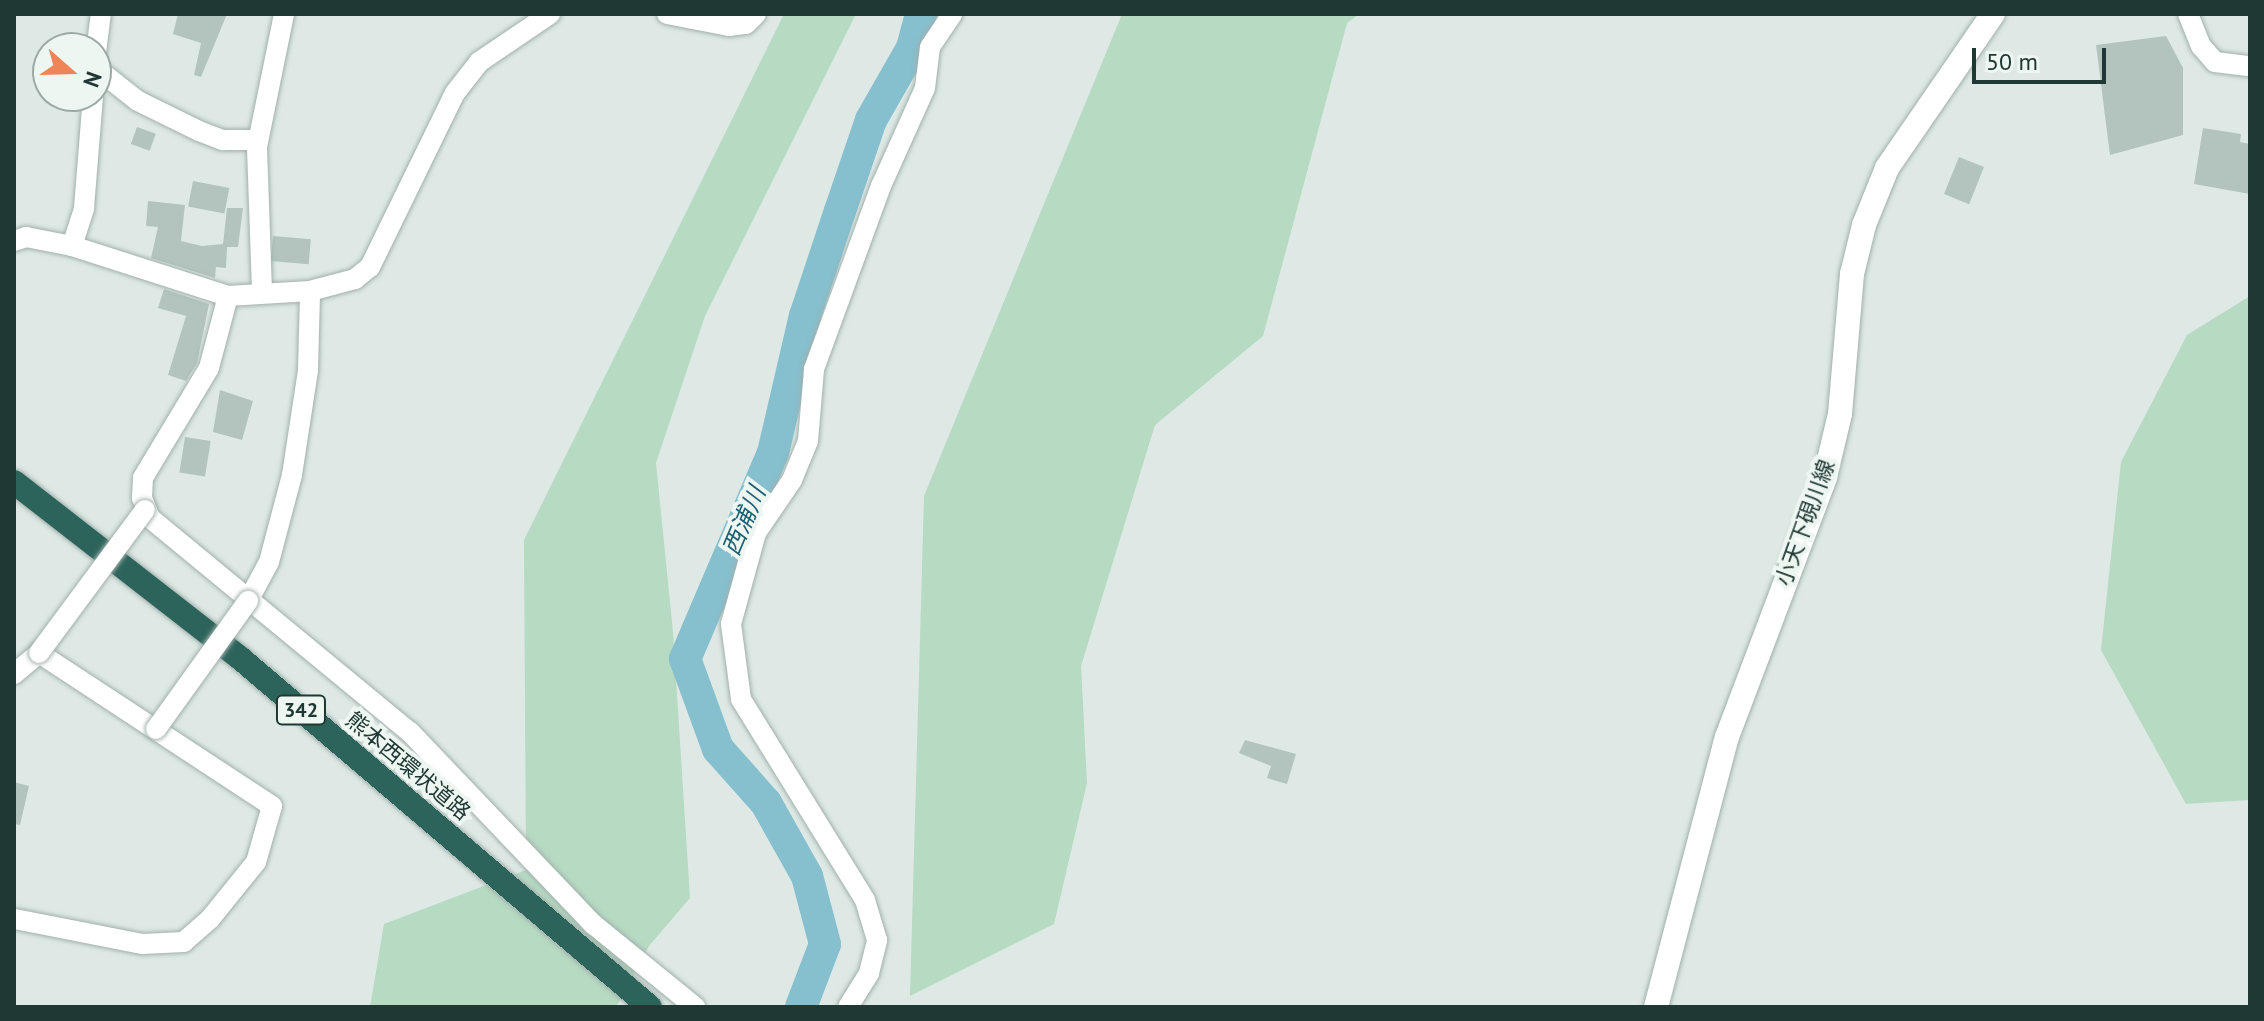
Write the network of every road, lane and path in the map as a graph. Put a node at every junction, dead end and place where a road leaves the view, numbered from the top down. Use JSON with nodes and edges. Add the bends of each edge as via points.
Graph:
{"nodes":[{"id":1,"x":284,"y":14,"type":"edge"},
{"id":2,"x":550,"y":14,"type":"edge"},
{"id":3,"x":667,"y":14,"type":"edge"},
{"id":4,"x":756,"y":14,"type":"edge"},
{"id":5,"x":952,"y":14,"type":"edge"},
{"id":6,"x":1993,"y":14,"type":"edge"},
{"id":7,"x":2188,"y":14,"type":"edge"},
{"id":8,"x":2250,"y":66,"type":"edge"},
{"id":9,"x":112,"y":81,"type":"edge"},
{"id":10,"x":92,"y":112,"type":"edge"},
{"id":11,"x":258,"y":140,"type":"junction"},
{"id":12,"x":14,"y":241,"type":"edge"},
{"id":13,"x":72,"y":246,"type":"junction"},
{"id":14,"x":262,"y":291,"type":"junction"},
{"id":15,"x":310,"y":291,"type":"junction"},
{"id":16,"x":228,"y":296,"type":"junction"},
{"id":17,"x":14,"y":482,"type":"edge"},
{"id":18,"x":145,"y":510,"type":"junction"},
{"id":19,"x":248,"y":601,"type":"junction"},
{"id":20,"x":39,"y":653,"type":"junction"},
{"id":21,"x":14,"y":674,"type":"edge"},
{"id":22,"x":156,"y":729,"type":"junction"},
{"id":23,"x":14,"y":919,"type":"edge"},
{"id":24,"x":650,"y":1007,"type":"edge"},
{"id":25,"x":695,"y":1007,"type":"edge"},
{"id":26,"x":848,"y":1007,"type":"edge"},
{"id":27,"x":1656,"y":1007,"type":"edge"}],
"edges":[{"from":1,"to":11,"type":"street"},
{"from":2,"to":15,"type":"street","via":[[479,62],[455,93],[370,267],[355,279]]},
{"from":3,"to":4,"type":"street","via":[[729,26],[746,24]]},
{"from":5,"to":26,"type":"street","via":[[930,47],[925,88],[881,186],[814,369],[808,441],[792,480],[756,533],[731,624],[741,699],[865,900],[877,940],[869,973]]},
{"from":6,"to":27,"type":"main road","name":"小天下硯川線","via":[[1887,168],[1864,225],[1852,274],[1840,414],[1825,477],[1727,737]]},
{"from":7,"to":8,"type":"street","via":[[2201,46],[2215,62]]},
{"from":9,"to":11,"type":"street","via":[[138,101],[199,131],[223,140]]},
{"from":10,"to":13,"type":"street","via":[[84,208]]},
{"from":11,"to":14,"type":"street"},
{"from":12,"to":13,"type":"street","via":[[26,237]]},
{"from":13,"to":16,"type":"street"},
{"from":14,"to":15,"type":"street"},
{"from":14,"to":16,"type":"street"},
{"from":15,"to":19,"type":"street","via":[[308,370],[292,475],[269,562]]},
{"from":16,"to":18,"type":"street","via":[[209,368],[143,478]]},
{"from":17,"to":24,"type":"highway","name":"熊本西環状道路","number":"342","via":[[240,658]]},
{"from":18,"to":19,"type":"street"},
{"from":18,"to":20,"type":"street","bridge":true},
{"from":19,"to":22,"type":"street","bridge":true},
{"from":19,"to":25,"type":"street","via":[[410,732],[593,924]]},
{"from":20,"to":21,"type":"street"},
{"from":20,"to":22,"type":"street"},
{"from":22,"to":23,"type":"street","via":[[272,806],[256,862],[184,942],[142,944]]}]}
